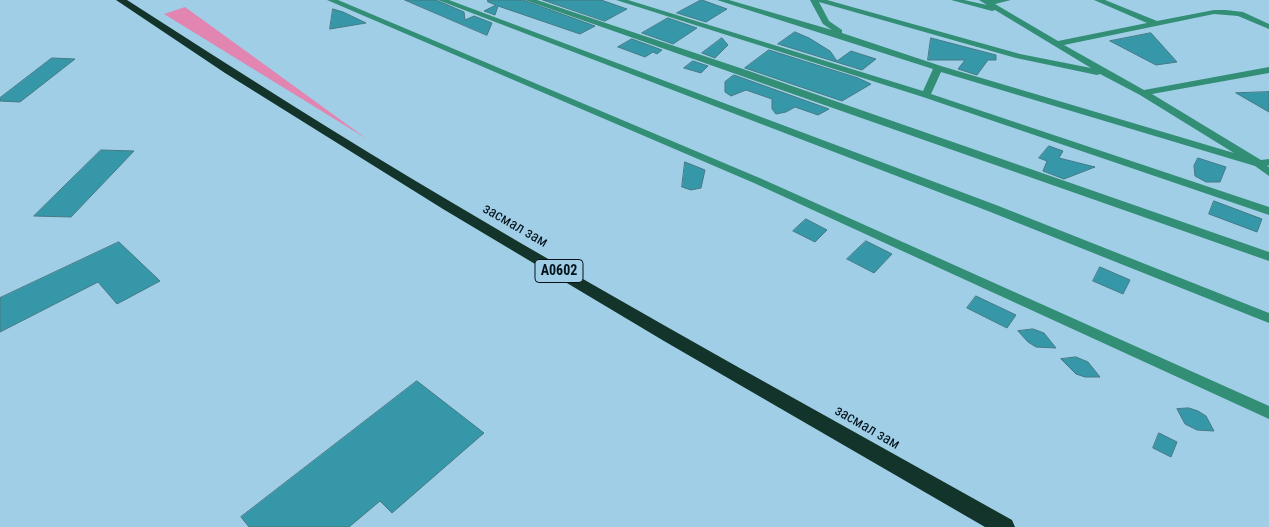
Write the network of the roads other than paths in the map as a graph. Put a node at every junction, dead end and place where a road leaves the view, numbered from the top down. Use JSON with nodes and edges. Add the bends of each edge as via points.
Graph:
{"nodes":[{"id":1,"x":121,"y":0,"type":"edge"},
{"id":2,"x":331,"y":0,"type":"edge"},
{"id":3,"x":442,"y":0,"type":"edge"},
{"id":4,"x":529,"y":0,"type":"edge"},
{"id":5,"x":620,"y":0,"type":"edge"},
{"id":6,"x":722,"y":0,"type":"edge"},
{"id":7,"x":814,"y":0,"type":"edge"},
{"id":8,"x":819,"y":0,"type":"edge"},
{"id":9,"x":955,"y":0,"type":"edge"},
{"id":10,"x":1007,"y":0,"type":"edge"},
{"id":11,"x":1098,"y":0,"type":"edge"},
{"id":12,"x":985,"y":2,"type":"edge"},
{"id":13,"x":997,"y":10,"type":"junction"},
{"id":14,"x":1156,"y":24,"type":"junction"},
{"id":15,"x":1269,"y":27,"type":"edge"},
{"id":16,"x":845,"y":37,"type":"junction"},
{"id":17,"x":1056,"y":44,"type":"junction"},
{"id":18,"x":938,"y":68,"type":"junction"},
{"id":19,"x":1269,"y":70,"type":"edge"},
{"id":20,"x":1109,"y":75,"type":"junction"},
{"id":21,"x":1143,"y":93,"type":"junction"},
{"id":22,"x":926,"y":95,"type":"junction"},
{"id":23,"x":1264,"y":163,"type":"edge"},
{"id":24,"x":1269,"y":173,"type":"edge"},
{"id":25,"x":1269,"y":211,"type":"edge"},
{"id":26,"x":1269,"y":257,"type":"edge"},
{"id":27,"x":1269,"y":318,"type":"edge"},
{"id":28,"x":1269,"y":413,"type":"edge"},
{"id":29,"x":1005,"y":527,"type":"edge"}],
"edges":[{"from":1,"to":29,"type":"highway","name":"засмал зам","number":"A0602","via":[[450,209]]},
{"from":2,"to":28,"type":"street","via":[[758,181]]},
{"from":3,"to":27,"type":"street","via":[[992,208]]},
{"from":4,"to":26,"type":"street"},
{"from":5,"to":22,"type":"street"},
{"from":6,"to":16,"type":"street"},
{"from":7,"to":16,"type":"street","via":[[826,22]]},
{"from":8,"to":20,"type":"street","via":[[1018,56]]},
{"from":9,"to":13,"type":"street"},
{"from":10,"to":12,"type":"street"},
{"from":11,"to":14,"type":"street"},
{"from":12,"to":13,"type":"street"},
{"from":13,"to":17,"type":"street"},
{"from":14,"to":15,"type":"street","via":[[1226,12],[1240,14]]},
{"from":14,"to":17,"type":"street"},
{"from":16,"to":18,"type":"street"},
{"from":17,"to":20,"type":"street"},
{"from":18,"to":22,"type":"street"},
{"from":18,"to":23,"type":"street"},
{"from":19,"to":21,"type":"street"},
{"from":20,"to":21,"type":"street"},
{"from":21,"to":23,"type":"street"},
{"from":22,"to":25,"type":"street"},
{"from":23,"to":24,"type":"street"}]}
